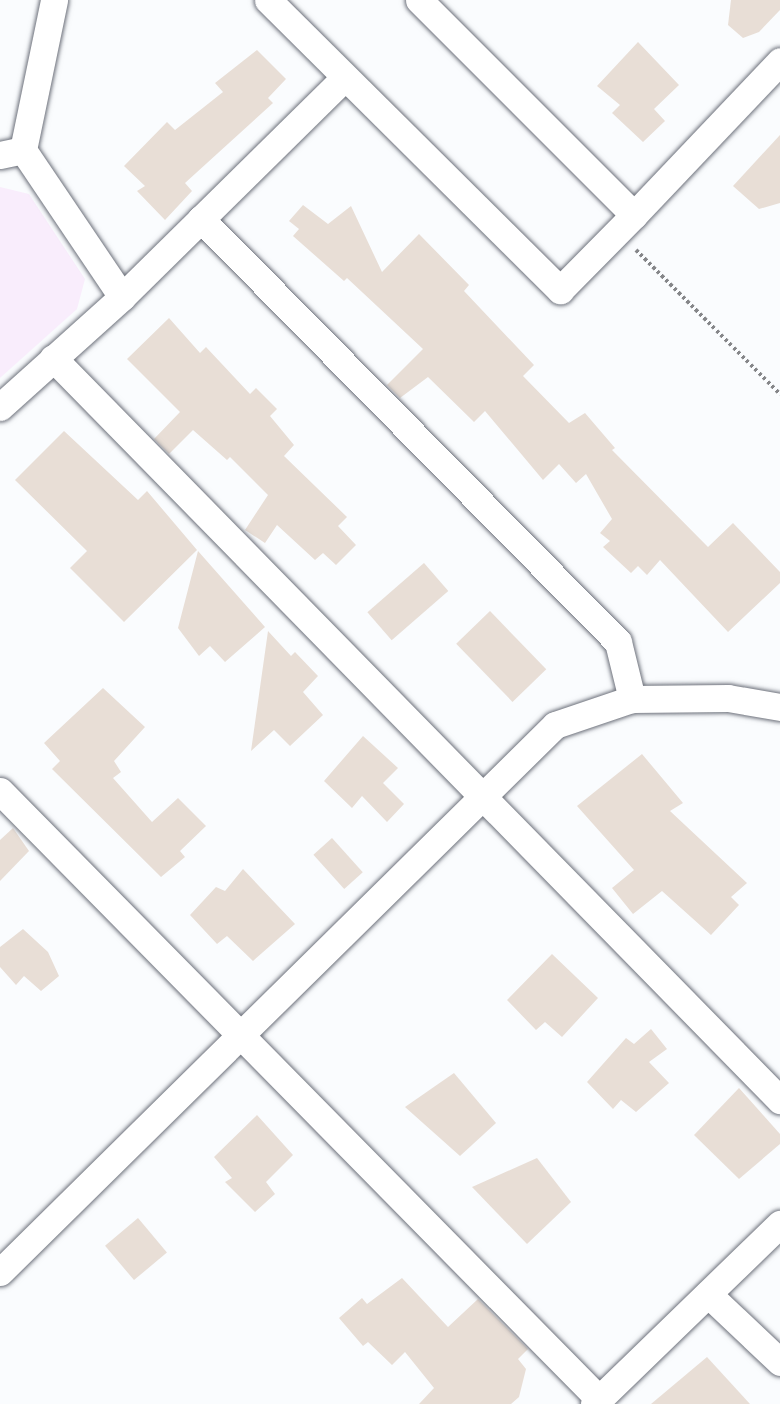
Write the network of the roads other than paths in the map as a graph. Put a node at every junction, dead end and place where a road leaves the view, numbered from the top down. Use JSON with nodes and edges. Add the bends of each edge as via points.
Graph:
{"nodes":[{"id":1,"x":54,"y":0,"type":"edge"},
{"id":2,"x":268,"y":0,"type":"edge"},
{"id":3,"x":419,"y":0,"type":"edge"},
{"id":4,"x":780,"y":62,"type":"edge"},
{"id":5,"x":345,"y":77,"type":"junction"},
{"id":6,"x":11,"y":153,"type":"edge"},
{"id":7,"x":201,"y":219,"type":"junction"},
{"id":8,"x":626,"y":224,"type":"junction"},
{"id":9,"x":122,"y":297,"type":"junction"},
{"id":10,"x":53,"y":358,"type":"junction"},
{"id":11,"x":0,"y":407,"type":"edge"},
{"id":12,"x":632,"y":699,"type":"junction"},
{"id":13,"x":780,"y":707,"type":"edge"},
{"id":14,"x":0,"y":791,"type":"edge"},
{"id":15,"x":483,"y":796,"type":"junction"},
{"id":16,"x":240,"y":1036,"type":"junction"},
{"id":17,"x":780,"y":1100,"type":"edge"},
{"id":18,"x":780,"y":1224,"type":"edge"},
{"id":19,"x":0,"y":1272,"type":"edge"},
{"id":20,"x":708,"y":1294,"type":"junction"},
{"id":21,"x":780,"y":1362,"type":"edge"},
{"id":22,"x":597,"y":1402,"type":"edge"}],
"edges":[{"from":1,"to":6,"type":"street"},
{"from":2,"to":5,"type":"street"},
{"from":3,"to":8,"type":"street"},
{"from":4,"to":8,"type":"street"},
{"from":5,"to":7,"type":"street"},
{"from":5,"to":8,"type":"street","via":[[560,290]]},
{"from":6,"to":9,"type":"street"},
{"from":7,"to":9,"type":"street"},
{"from":7,"to":12,"type":"street","via":[[618,642]]},
{"from":9,"to":10,"type":"street"},
{"from":10,"to":11,"type":"street"},
{"from":10,"to":15,"type":"street"},
{"from":12,"to":13,"type":"street","via":[[728,698]]},
{"from":12,"to":15,"type":"street","via":[[555,725]]},
{"from":14,"to":16,"type":"street"},
{"from":15,"to":16,"type":"street"},
{"from":15,"to":17,"type":"street"},
{"from":16,"to":19,"type":"street"},
{"from":16,"to":22,"type":"street"},
{"from":18,"to":20,"type":"street"},
{"from":20,"to":21,"type":"street"},
{"from":20,"to":22,"type":"street"}]}
